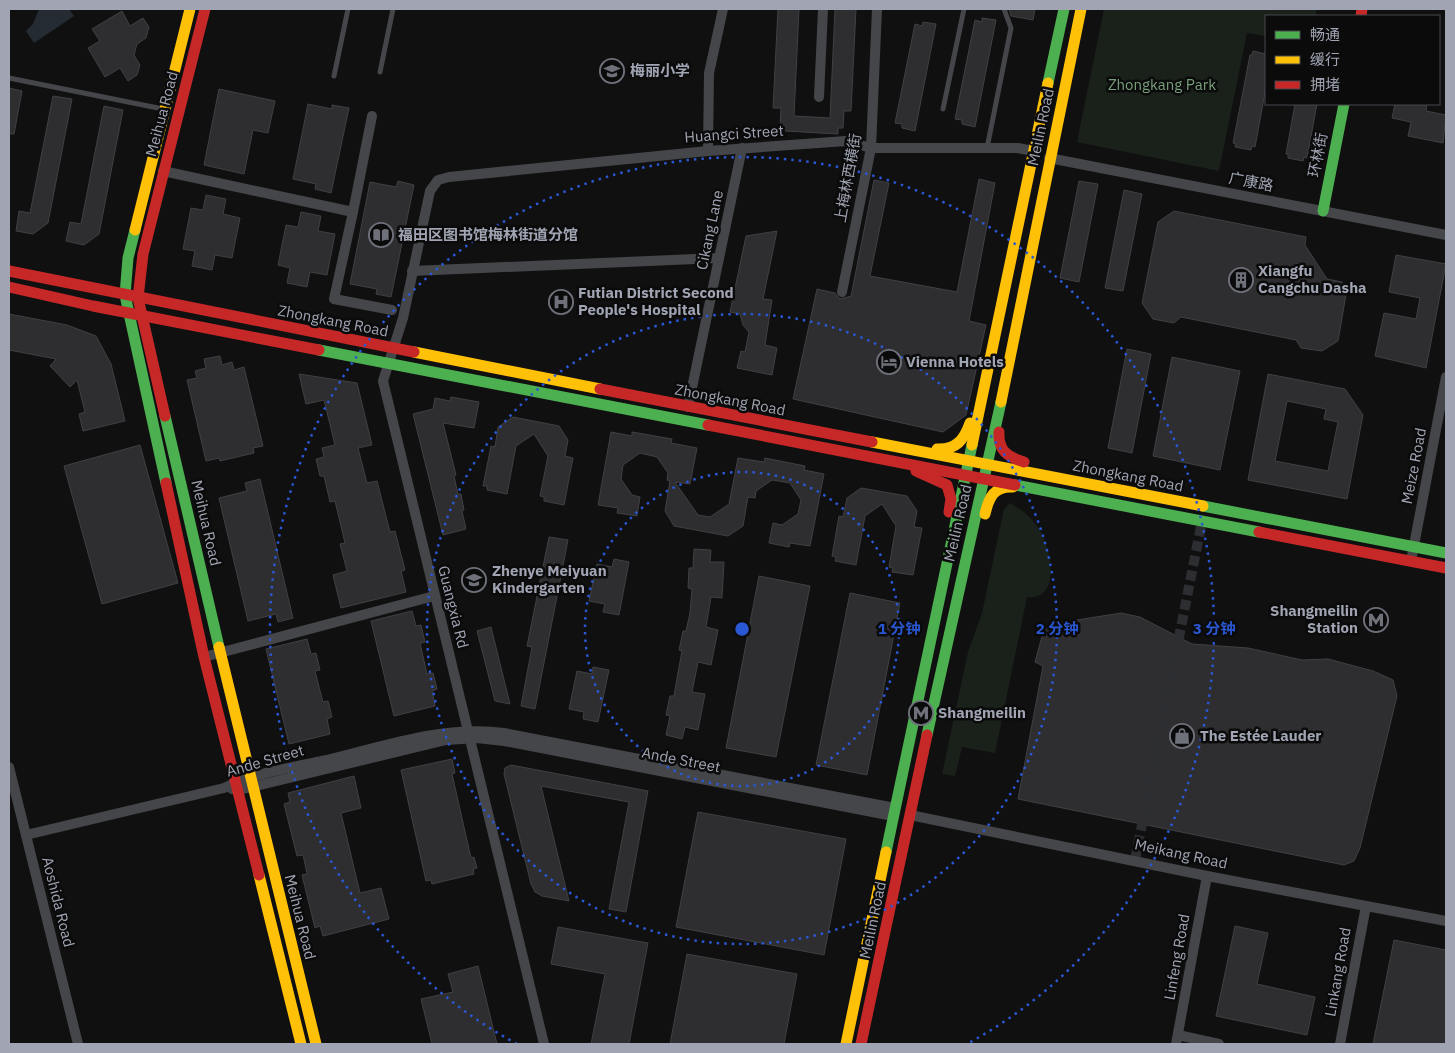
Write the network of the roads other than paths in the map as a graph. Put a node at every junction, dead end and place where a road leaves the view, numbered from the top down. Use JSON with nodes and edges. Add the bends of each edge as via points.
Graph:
{"nodes":[{"id":1,"x":190,"y":9,"type":"edge"},
{"id":2,"x":205,"y":9,"type":"edge"},
{"id":3,"x":348,"y":9,"type":"edge"},
{"id":4,"x":393,"y":9,"type":"edge"},
{"id":5,"x":722,"y":9,"type":"edge"},
{"id":6,"x":823,"y":9,"type":"edge"},
{"id":7,"x":877,"y":9,"type":"edge"},
{"id":8,"x":964,"y":9,"type":"edge"},
{"id":9,"x":1004,"y":9,"type":"edge"},
{"id":10,"x":1064,"y":9,"type":"edge"},
{"id":11,"x":1081,"y":9,"type":"edge"},
{"id":12,"x":380,"y":72,"type":"dead end"},
{"id":13,"x":334,"y":76,"type":"dead end"},
{"id":14,"x":9,"y":78,"type":"edge"},
{"id":15,"x":819,"y":97,"type":"dead end"},
{"id":16,"x":1344,"y":105,"type":"edge"},
{"id":17,"x":165,"y":109,"type":"junction"},
{"id":18,"x":943,"y":109,"type":"dead end"},
{"id":19,"x":372,"y":116,"type":"dead end"},
{"id":20,"x":742,"y":148,"type":"junction"},
{"id":21,"x":871,"y":148,"type":"junction"},
{"id":22,"x":987,"y":148,"type":"junction"},
{"id":23,"x":708,"y":151,"type":"junction"},
{"id":24,"x":1034,"y":151,"type":"junction"},
{"id":25,"x":1049,"y":158,"type":"junction"},
{"id":26,"x":163,"y":171,"type":"junction"},
{"id":27,"x":438,"y":180,"type":"joint"},
{"id":28,"x":1323,"y":211,"type":"junction"},
{"id":29,"x":352,"y":212,"type":"junction"},
{"id":30,"x":1446,"y":235,"type":"edge"},
{"id":31,"x":719,"y":258,"type":"junction"},
{"id":32,"x":9,"y":271,"type":"edge"},
{"id":33,"x":412,"y":271,"type":"junction"},
{"id":34,"x":9,"y":287,"type":"edge"},
{"id":35,"x":842,"y":292,"type":"dead end"},
{"id":36,"x":125,"y":296,"type":"junction"},
{"id":37,"x":138,"y":298,"type":"junction"},
{"id":38,"x":392,"y":310,"type":"dead end"},
{"id":39,"x":128,"y":312,"type":"junction"},
{"id":40,"x":142,"y":315,"type":"junction"},
{"id":41,"x":393,"y":348,"type":"junction"},
{"id":42,"x":389,"y":361,"type":"junction"},
{"id":43,"x":1446,"y":377,"type":"edge"},
{"id":44,"x":688,"y":407,"type":"junction"},
{"id":45,"x":980,"y":408,"type":"junction"},
{"id":46,"x":999,"y":412,"type":"junction"},
{"id":47,"x":911,"y":450,"type":"junction"},
{"id":48,"x":968,"y":460,"type":"junction"},
{"id":49,"x":909,"y":463,"type":"junction"},
{"id":50,"x":986,"y":463,"type":"junction"},
{"id":51,"x":965,"y":474,"type":"junction"},
{"id":52,"x":1048,"y":475,"type":"junction"},
{"id":53,"x":984,"y":478,"type":"junction"},
{"id":54,"x":1045,"y":489,"type":"junction"},
{"id":55,"x":949,"y":545,"type":"junction"},
{"id":56,"x":1413,"y":547,"type":"junction"},
{"id":57,"x":967,"y":550,"type":"junction"},
{"id":58,"x":1446,"y":553,"type":"edge"},
{"id":59,"x":1411,"y":561,"type":"junction"},
{"id":60,"x":1446,"y":568,"type":"edge"},
{"id":61,"x":434,"y":596,"type":"junction"},
{"id":62,"x":220,"y":652,"type":"junction"},
{"id":63,"x":204,"y":656,"type":"junction"},
{"id":64,"x":469,"y":734,"type":"junction"},
{"id":65,"x":9,"y":767,"type":"edge"},
{"id":66,"x":251,"y":782,"type":"junction"},
{"id":67,"x":238,"y":786,"type":"junction"},
{"id":68,"x":894,"y":812,"type":"junction"},
{"id":69,"x":910,"y":815,"type":"junction"},
{"id":70,"x":26,"y":836,"type":"junction"},
{"id":71,"x":1207,"y":876,"type":"junction"},
{"id":72,"x":1366,"y":906,"type":"junction"},
{"id":73,"x":1446,"y":921,"type":"edge"},
{"id":74,"x":1177,"y":1040,"type":"edge"},
{"id":75,"x":78,"y":1044,"type":"edge"},
{"id":76,"x":301,"y":1044,"type":"edge"},
{"id":77,"x":316,"y":1044,"type":"edge"},
{"id":78,"x":544,"y":1044,"type":"edge"},
{"id":79,"x":846,"y":1044,"type":"edge"},
{"id":80,"x":862,"y":1044,"type":"edge"},
{"id":81,"x":1219,"y":1044,"type":"edge"},
{"id":82,"x":1340,"y":1044,"type":"edge"}],
"edges":[{"from":1,"to":17,"type":"main road","name":"Meihua Road"},
{"from":2,"to":26,"type":"main road","name":"Meihua Road"},
{"from":3,"to":13,"type":"lane"},
{"from":4,"to":12,"type":"lane"},
{"from":5,"to":23,"type":"street","via":[[709,73]]},
{"from":6,"to":15,"type":"street"},
{"from":7,"to":21,"type":"street","name":"上梅林西横街"},
{"from":8,"to":18,"type":"lane"},
{"from":9,"to":22,"type":"lane","via":[[1011,28]]},
{"from":10,"to":24,"type":"main road","name":"Meilin Road"},
{"from":11,"to":25,"type":"main road","name":"Meilin Road"},
{"from":14,"to":17,"type":"lane"},
{"from":16,"to":28,"type":"main road","name":"环林街"},
{"from":17,"to":36,"type":"main road","name":"Meihua Road","via":[[128,258]]},
{"from":19,"to":29,"type":"street"},
{"from":20,"to":21,"type":"street","name":"Huangci Street","via":[[846,141]]},
{"from":20,"to":23,"type":"street","name":"Huangci Street"},
{"from":20,"to":31,"type":"street","name":"Cikang Lane"},
{"from":21,"to":22,"type":"street","name":"Huangci Street"},
{"from":21,"to":35,"type":"street","name":"上梅林西横街"},
{"from":22,"to":24,"type":"street","name":"Huangci Street"},
{"from":23,"to":27,"type":"street","name":"Huangci Street"},
{"from":24,"to":45,"type":"main road","name":"Meilin Road"},
{"from":25,"to":28,"type":"street","name":"广康路"},
{"from":25,"to":46,"type":"main road","name":"Meilin Road"},
{"from":26,"to":29,"type":"street"},
{"from":26,"to":37,"type":"main road","name":"Meihua Road","via":[[143,254]]},
{"from":27,"to":33,"type":"street","name":"Guangxia Rd","via":[[430,191]]},
{"from":28,"to":30,"type":"street","name":"广康路"},
{"from":29,"to":38,"type":"street","via":[[334,298]]},
{"from":31,"to":33,"type":"street"},
{"from":31,"to":44,"type":"street","name":"Cikang Lane"},
{"from":32,"to":36,"type":"main road","name":"Zhongkang Road"},
{"from":33,"to":41,"type":"street","name":"Guangxia Rd","via":[[403,318]]},
{"from":34,"to":39,"type":"main road","name":"Zhongkang Road"},
{"from":36,"to":37,"type":"main road","name":"Zhongkang Road"},
{"from":36,"to":39,"type":"main road","name":"Meihua Road"},
{"from":37,"to":40,"type":"main road","name":"Meihua Road"},
{"from":37,"to":41,"type":"main road","name":"Zhongkang Road"},
{"from":39,"to":40,"type":"main road","name":"Zhongkang Road"},
{"from":39,"to":63,"type":"main road","name":"Meihua Road"},
{"from":40,"to":42,"type":"main road","name":"Zhongkang Road"},
{"from":40,"to":62,"type":"main road","name":"Meihua Road"},
{"from":41,"to":42,"type":"street","name":"Guangxia Rd"},
{"from":41,"to":44,"type":"main road","name":"Zhongkang Road"},
{"from":42,"to":49,"type":"main road","name":"Zhongkang Road"},
{"from":42,"to":61,"type":"street","name":"Guangxia Rd","via":[[383,381],[385,397]]},
{"from":43,"to":56,"type":"street","name":"Meize Road"},
{"from":44,"to":47,"type":"main road","name":"Zhongkang Road"},
{"from":45,"to":47,"type":"main road","via":[[970,420],[965,438],[956,447]]},
{"from":45,"to":48,"type":"main road","name":"Meilin Road"},
{"from":46,"to":50,"type":"main road","name":"Meilin Road"},
{"from":46,"to":52,"type":"main road","via":[[998,440],[1004,454],[1009,459],[1036,465]]},
{"from":47,"to":48,"type":"main road","name":"Zhongkang Road"},
{"from":48,"to":50,"type":"main road","name":"Zhongkang Road"},
{"from":48,"to":51,"type":"main road","name":"Meilin Road"},
{"from":49,"to":51,"type":"main road","name":"Zhongkang Road"},
{"from":49,"to":55,"type":"main road","via":[[918,474],[944,482],[951,493]]},
{"from":50,"to":52,"type":"main road","name":"Zhongkang Road"},
{"from":50,"to":53,"type":"main road","name":"Meilin Road"},
{"from":51,"to":53,"type":"main road","name":"Zhongkang Road"},
{"from":51,"to":55,"type":"main road","name":"Meilin Road"},
{"from":52,"to":56,"type":"main road","name":"Zhongkang Road"},
{"from":53,"to":54,"type":"main road","name":"Zhongkang Road"},
{"from":53,"to":57,"type":"main road","name":"Meilin Road"},
{"from":54,"to":57,"type":"main road","via":[[1006,486],[994,490],[989,496],[982,528]]},
{"from":54,"to":59,"type":"main road","name":"Zhongkang Road"},
{"from":55,"to":68,"type":"main road","name":"Meilin Road"},
{"from":56,"to":58,"type":"main road","name":"Zhongkang Road"},
{"from":56,"to":59,"type":"street","name":"Meize Road"},
{"from":57,"to":69,"type":"main road","name":"Meilin Road"},
{"from":59,"to":60,"type":"main road","name":"Zhongkang Road"},
{"from":61,"to":62,"type":"street"},
{"from":61,"to":64,"type":"street","name":"Guangxia Rd"},
{"from":62,"to":63,"type":"street"},
{"from":62,"to":66,"type":"main road","name":"Meihua Road"},
{"from":63,"to":67,"type":"main road","name":"Meihua Road"},
{"from":64,"to":66,"type":"street","name":"Ande Street"},
{"from":64,"to":68,"type":"street","name":"Ande Street","via":[[504,733]]},
{"from":64,"to":78,"type":"street","name":"Guangxia Rd"},
{"from":65,"to":70,"type":"street","name":"Aoshida Road"},
{"from":66,"to":67,"type":"street","name":"Ande Street"},
{"from":66,"to":77,"type":"main road","name":"Meihua Road"},
{"from":67,"to":70,"type":"street","name":"Ande Street"},
{"from":67,"to":76,"type":"main road","name":"Meihua Road"},
{"from":68,"to":79,"type":"main road","name":"Meilin Road"},
{"from":69,"to":71,"type":"street","name":"Meikang Road"},
{"from":69,"to":80,"type":"main road","name":"Meilin Road"},
{"from":70,"to":75,"type":"street","name":"Aoshida Road"},
{"from":71,"to":72,"type":"street","name":"Meikang Road"},
{"from":71,"to":74,"type":"street","name":"Linfeng Road"},
{"from":72,"to":73,"type":"street","name":"Meikang Road"},
{"from":72,"to":82,"type":"street","name":"Linkang Road"},
{"from":74,"to":81,"type":"street"}]}
